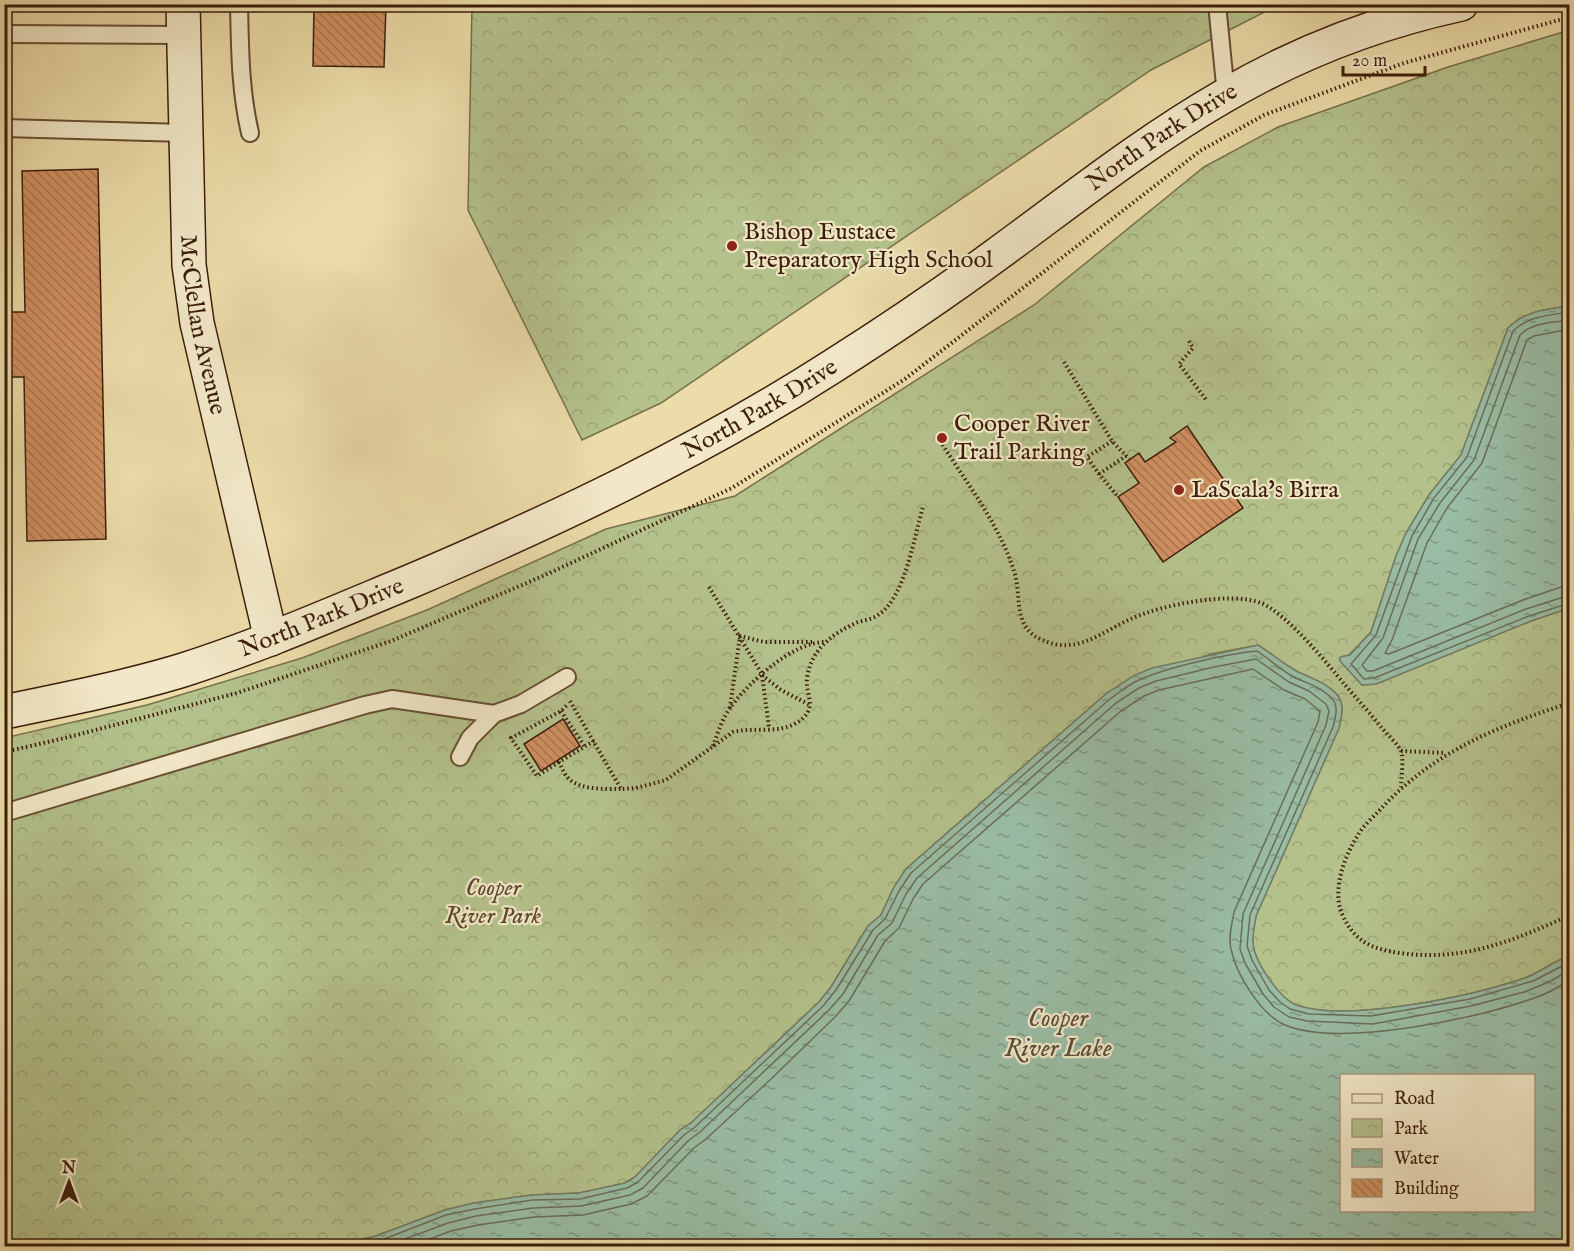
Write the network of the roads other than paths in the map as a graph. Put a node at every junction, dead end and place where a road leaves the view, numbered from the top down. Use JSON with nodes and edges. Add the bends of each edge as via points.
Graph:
{"nodes":[{"id":1,"x":239,"y":4,"type":"edge"},
{"id":2,"x":1217,"y":4,"type":"edge"},
{"id":3,"x":1461,"y":4,"type":"edge"},
{"id":4,"x":183,"y":20,"type":"edge"},
{"id":5,"x":4,"y":34,"type":"edge"},
{"id":6,"x":1226,"y":95,"type":"junction"},
{"id":7,"x":4,"y":128,"type":"edge"},
{"id":8,"x":185,"y":132,"type":"junction"},
{"id":9,"x":250,"y":132,"type":"dead end"},
{"id":10,"x":271,"y":639,"type":"junction"},
{"id":11,"x":567,"y":677,"type":"dead end"},
{"id":12,"x":4,"y":712,"type":"edge"},
{"id":13,"x":494,"y":714,"type":"junction"},
{"id":14,"x":460,"y":757,"type":"dead end"},
{"id":15,"x":4,"y":813,"type":"edge"}],
"edges":[{"from":1,"to":9,"type":"lane","via":[[242,90]]},
{"from":2,"to":6,"type":"lane"},
{"from":3,"to":6,"type":"street","name":"North Park Drive","via":[[1356,34],[1289,62]]},
{"from":4,"to":5,"type":"lane"},
{"from":4,"to":8,"type":"street","name":"McClellan Avenue"},
{"from":6,"to":10,"type":"street","name":"North Park Drive","via":[[1077,195],[910,316],[742,421],[567,513]]},
{"from":7,"to":8,"type":"lane"},
{"from":8,"to":10,"type":"street","name":"McClellan Avenue","via":[[189,265],[197,323]]},
{"from":10,"to":12,"type":"street","name":"North Park Drive","via":[[179,671]]},
{"from":11,"to":13,"type":"lane","via":[[521,704]]},
{"from":13,"to":14,"type":"lane","via":[[471,738]]},
{"from":13,"to":15,"type":"lane","via":[[392,699]]}]}
